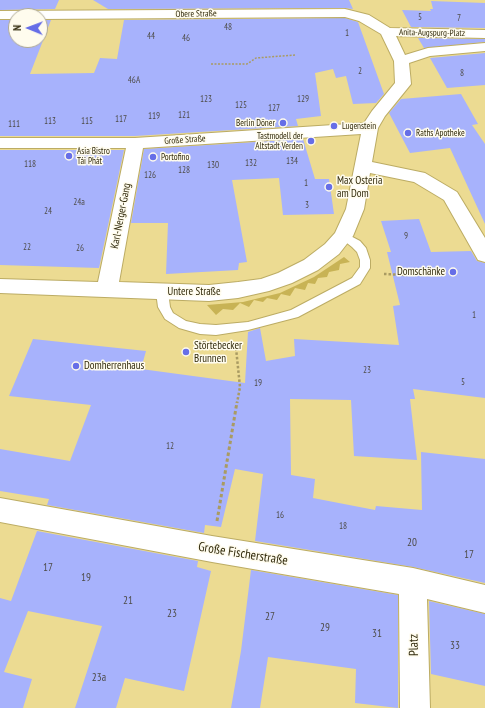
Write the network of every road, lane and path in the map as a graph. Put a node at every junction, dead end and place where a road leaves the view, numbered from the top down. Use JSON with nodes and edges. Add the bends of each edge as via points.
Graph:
{"nodes":[{"id":1,"x":155,"y":0,"type":"edge"},
{"id":2,"x":154,"y":14,"type":"junction"},
{"id":3,"x":0,"y":15,"type":"edge"},
{"id":4,"x":387,"y":32,"type":"junction"},
{"id":5,"x":485,"y":34,"type":"edge"},
{"id":6,"x":485,"y":47,"type":"edge"},
{"id":7,"x":295,"y":55,"type":"dead end"},
{"id":8,"x":401,"y":61,"type":"junction"},
{"id":9,"x":211,"y":64,"type":"dead end"},
{"id":10,"x":370,"y":128,"type":"junction"},
{"id":11,"x":0,"y":143,"type":"edge"},
{"id":12,"x":135,"y":143,"type":"junction"},
{"id":13,"x":364,"y":166,"type":"junction"},
{"id":14,"x":343,"y":236,"type":"junction"},
{"id":15,"x":485,"y":255,"type":"edge"},
{"id":16,"x":0,"y":286,"type":"edge"},
{"id":17,"x":107,"y":290,"type":"junction"},
{"id":18,"x":162,"y":292,"type":"junction"},
{"id":19,"x":234,"y":328,"type":"junction"},
{"id":20,"x":0,"y":510,"type":"edge"},
{"id":21,"x":212,"y":549,"type":"junction"},
{"id":22,"x":413,"y":582,"type":"junction"},
{"id":23,"x":485,"y":599,"type":"edge"},
{"id":24,"x":415,"y":708,"type":"edge"}],
"edges":[{"from":1,"to":2,"type":"street"},
{"from":2,"to":3,"type":"street","name":"Obere Straße"},
{"from":2,"to":4,"type":"street","name":"Obere Straße","via":[[345,13],[364,18]]},
{"from":4,"to":5,"type":"street","name":"Anita-Augspurg-Platz"},
{"from":4,"to":8,"type":"street","name":"Anita-Augspurg-Platz"},
{"from":6,"to":8,"type":"street","name":"Anita-Augspurg-Platz","via":[[428,52]]},
{"from":7,"to":9,"type":"path","via":[[256,58],[247,64]]},
{"from":8,"to":10,"type":"street","name":"Anita-Augspurg-Platz","via":[[403,84]]},
{"from":10,"to":12,"type":"street","name":"Große Straße"},
{"from":10,"to":13,"type":"street"},
{"from":11,"to":12,"type":"street","name":"Große Straße"},
{"from":12,"to":17,"type":"street","name":"Karl-Nerger-Gang"},
{"from":13,"to":14,"type":"street","name":"Untere Straße","via":[[355,209]]},
{"from":13,"to":15,"type":"street","via":[[419,177],[451,196]]},
{"from":14,"to":18,"type":"street","name":"Untere Straße","via":[[332,249],[310,265],[262,286],[209,293]]},
{"from":14,"to":19,"type":"lane","via":[[356,244],[365,260],[365,268],[356,281],[294,314]]},
{"from":16,"to":17,"type":"street","name":"Untere Straße"},
{"from":17,"to":18,"type":"street","name":"Untere Straße"},
{"from":18,"to":19,"type":"lane","via":[[169,316],[183,325],[216,330]]},
{"from":19,"to":21,"type":"path","via":[[240,387]]},
{"from":20,"to":21,"type":"street","name":"Große Fischerstraße"},
{"from":21,"to":22,"type":"street","name":"Große Fischerstraße"},
{"from":22,"to":23,"type":"street","name":"Große Fischerstraße"},
{"from":22,"to":24,"type":"street","name":"Platz"}]}
